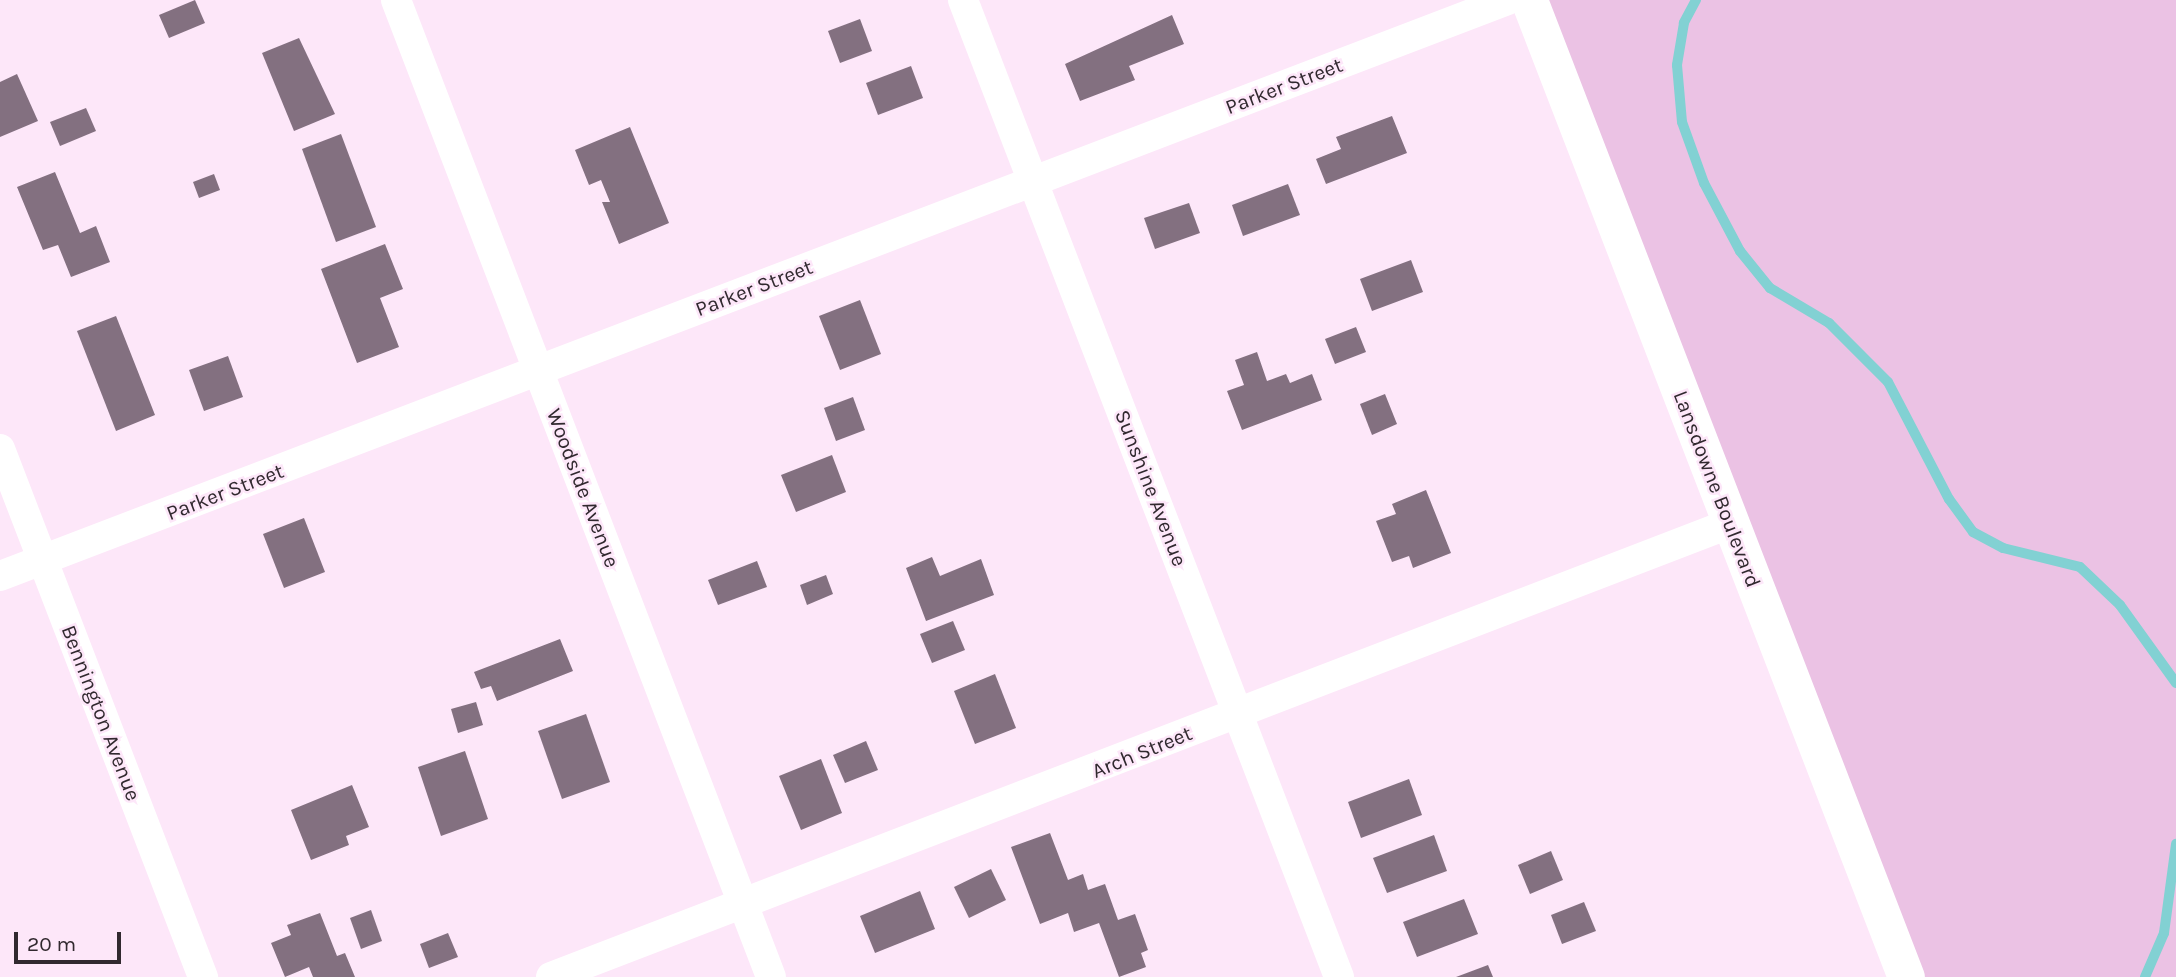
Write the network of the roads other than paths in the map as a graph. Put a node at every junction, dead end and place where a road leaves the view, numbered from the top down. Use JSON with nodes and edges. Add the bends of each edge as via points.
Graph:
{"nodes":[{"id":1,"x":396,"y":0,"type":"edge"},
{"id":2,"x":963,"y":0,"type":"edge"},
{"id":3,"x":1508,"y":0,"type":"edge"},
{"id":4,"x":1529,"y":0,"type":"edge"},
{"id":5,"x":1033,"y":182,"type":"junction"},
{"id":6,"x":538,"y":370,"type":"junction"},
{"id":7,"x":0,"y":449,"type":"edge"},
{"id":8,"x":1731,"y":523,"type":"junction"},
{"id":9,"x":43,"y":560,"type":"junction"},
{"id":10,"x":0,"y":576,"type":"edge"},
{"id":11,"x":1238,"y":713,"type":"junction"},
{"id":12,"x":743,"y":904,"type":"junction"},
{"id":13,"x":203,"y":977,"type":"edge"},
{"id":14,"x":551,"y":977,"type":"edge"},
{"id":15,"x":771,"y":977,"type":"edge"},
{"id":16,"x":1339,"y":977,"type":"edge"},
{"id":17,"x":1906,"y":977,"type":"edge"}],
"edges":[{"from":1,"to":6,"type":"street","name":"Woodside Avenue"},
{"from":2,"to":5,"type":"street","name":"Sunshine Avenue"},
{"from":3,"to":5,"type":"street","name":"Parker Street"},
{"from":4,"to":8,"type":"street","name":"Lansdowne Boulevard"},
{"from":5,"to":6,"type":"street","name":"Parker Street"},
{"from":5,"to":11,"type":"street","name":"Sunshine Avenue"},
{"from":6,"to":9,"type":"street","name":"Parker Street"},
{"from":6,"to":12,"type":"street","name":"Woodside Avenue"},
{"from":7,"to":9,"type":"street","name":"Bennington Avenue"},
{"from":8,"to":11,"type":"street","name":"Arch Street"},
{"from":8,"to":17,"type":"street","name":"Lansdowne Boulevard"},
{"from":9,"to":10,"type":"street","name":"Parker Street"},
{"from":9,"to":13,"type":"street","name":"Bennington Avenue"},
{"from":11,"to":12,"type":"street","name":"Arch Street"},
{"from":11,"to":16,"type":"street","name":"Sunshine Avenue"},
{"from":12,"to":14,"type":"street","name":"Arch Street"},
{"from":12,"to":15,"type":"street","name":"Woodside Avenue"}]}
